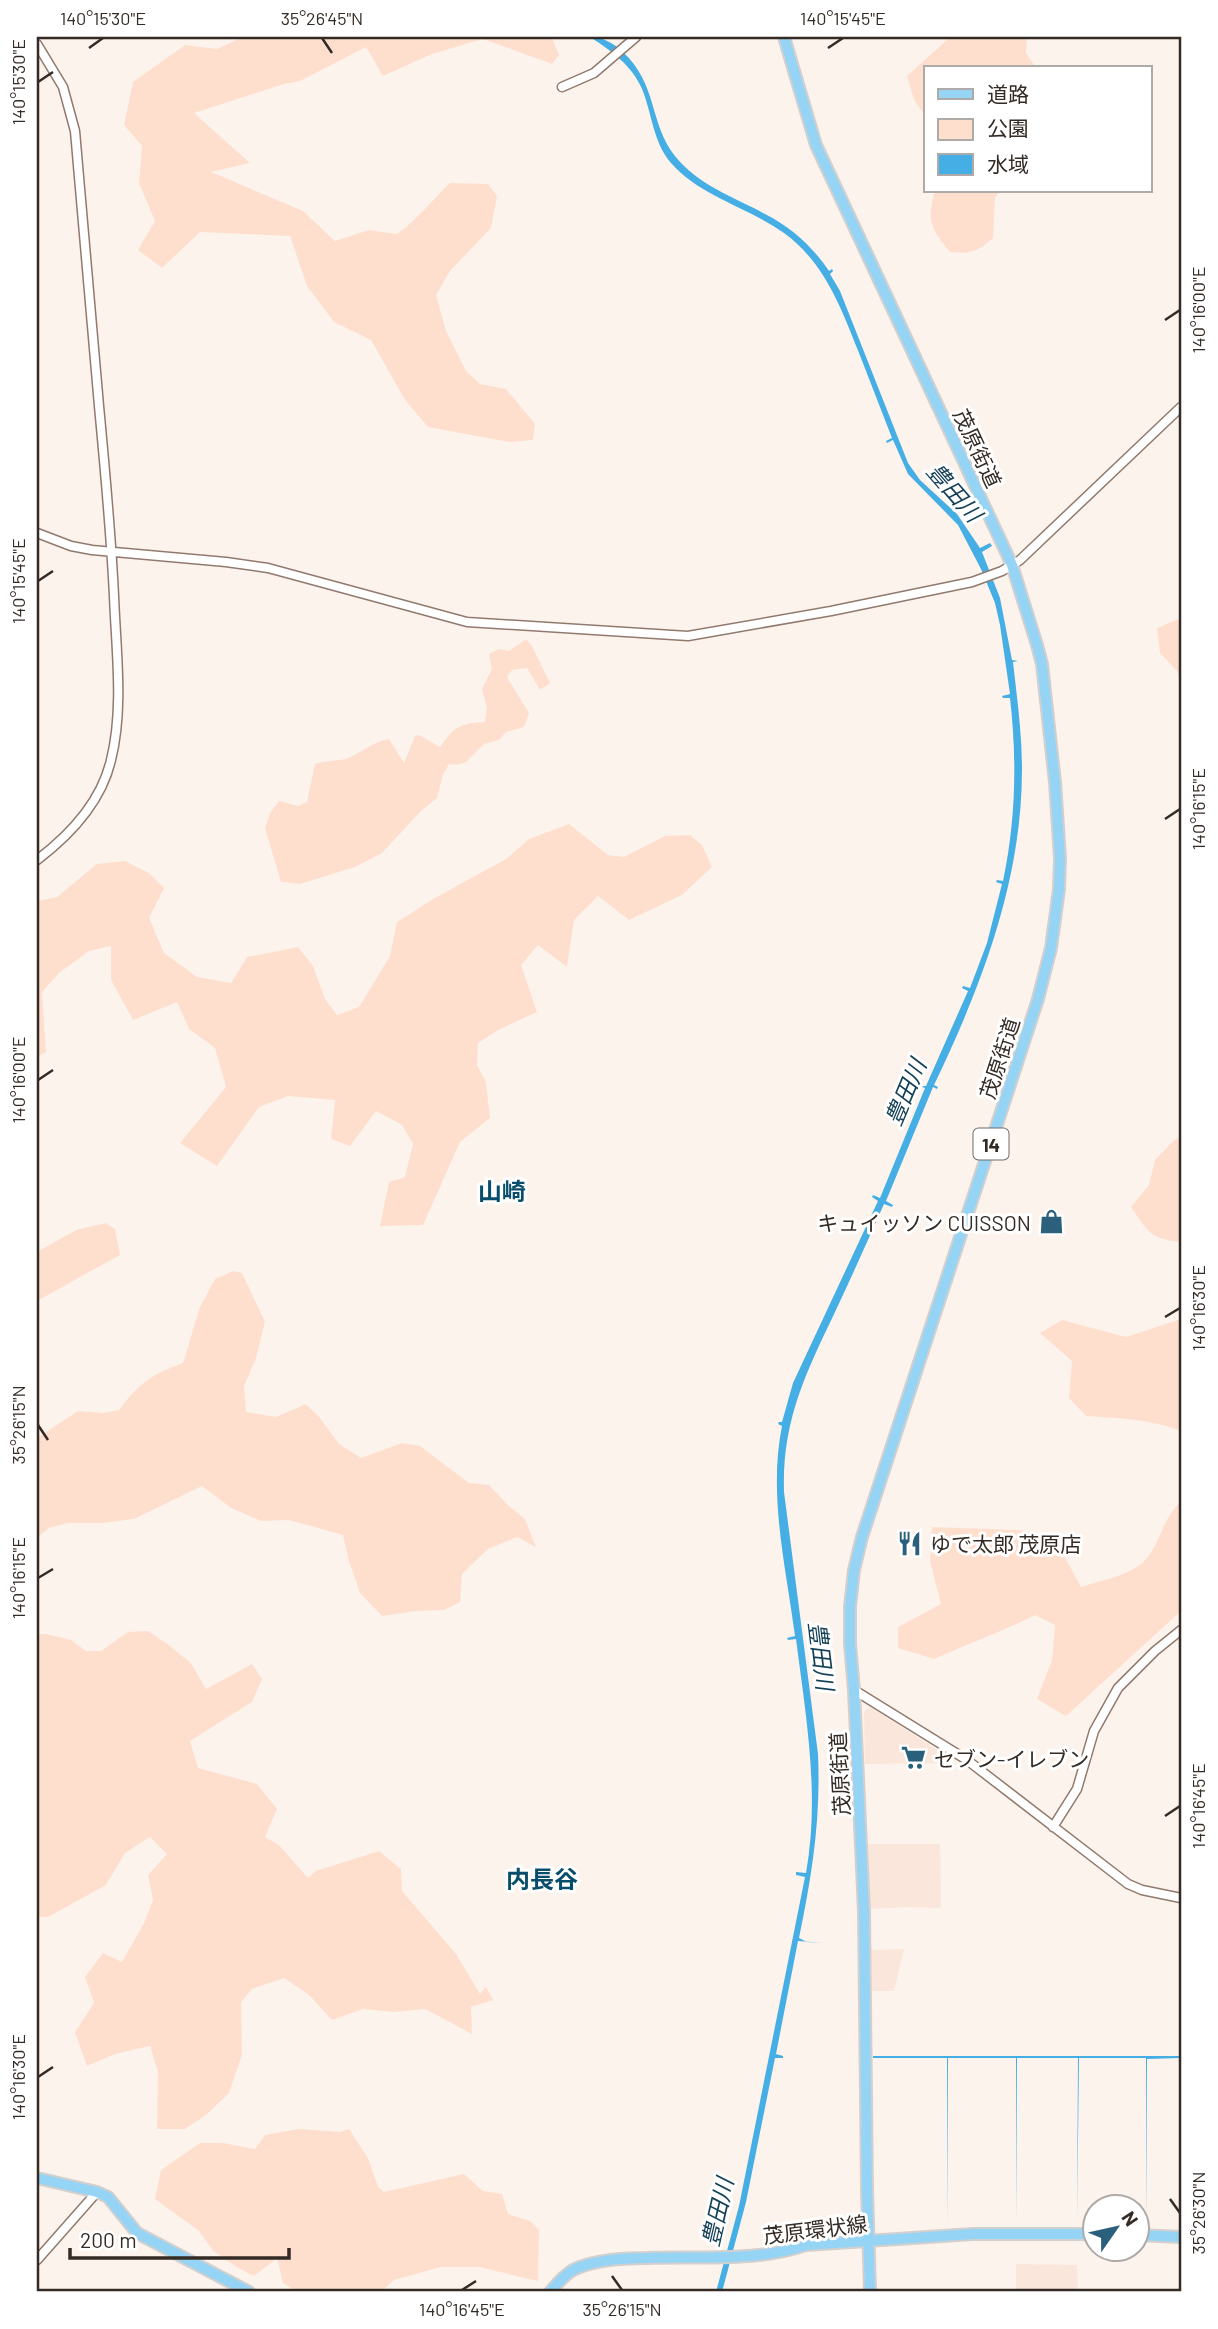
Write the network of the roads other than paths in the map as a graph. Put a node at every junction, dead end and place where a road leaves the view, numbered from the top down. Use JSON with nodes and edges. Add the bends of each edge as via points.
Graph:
{"nodes":[{"id":1,"x":784,"y":37,"type":"edge"},
{"id":2,"x":633,"y":39,"type":"edge"},
{"id":3,"x":37,"y":44,"type":"edge"},
{"id":4,"x":562,"y":87,"type":"dead end"},
{"id":5,"x":1181,"y":407,"type":"edge"},
{"id":6,"x":37,"y":533,"type":"edge"},
{"id":7,"x":112,"y":552,"type":"junction"},
{"id":8,"x":1007,"y":568,"type":"junction"},
{"id":9,"x":37,"y":860,"type":"edge"},
{"id":10,"x":1181,"y":1630,"type":"edge"},
{"id":11,"x":855,"y":1690,"type":"junction"},
{"id":12,"x":1053,"y":1827,"type":"junction"},
{"id":13,"x":1181,"y":1898,"type":"edge"},
{"id":14,"x":37,"y":2178,"type":"edge"},
{"id":15,"x":97,"y":2192,"type":"junction"},
{"id":16,"x":1082,"y":2234,"type":"edge"},
{"id":17,"x":1152,"y":2236,"type":"edge"},
{"id":18,"x":1181,"y":2237,"type":"edge"},
{"id":19,"x":869,"y":2241,"type":"junction"},
{"id":20,"x":37,"y":2260,"type":"edge"},
{"id":21,"x":248,"y":2292,"type":"edge"},
{"id":22,"x":550,"y":2292,"type":"edge"},
{"id":23,"x":870,"y":2292,"type":"edge"}],
"edges":[{"from":1,"to":8,"type":"main road","name":"茂原街道","number":"14","via":[[816,145]]},
{"from":2,"to":4,"type":"street","via":[[608,63]]},
{"from":3,"to":7,"type":"street","via":[[63,87],[75,131]]},
{"from":5,"to":8,"type":"street"},
{"from":6,"to":7,"type":"street","via":[[71,546]]},
{"from":7,"to":8,"type":"street","via":[[268,569],[467,622],[688,636],[972,582]]},
{"from":7,"to":9,"type":"street","via":[[117,725],[111,760],[104,783],[77,825]]},
{"from":8,"to":11,"type":"main road","name":"茂原街道","number":"14","via":[[1042,664],[1060,858],[1051,948],[862,1537],[850,1607]]},
{"from":10,"to":12,"type":"street","via":[[1118,1688],[1094,1731],[1077,1789]]},
{"from":11,"to":12,"type":"street","via":[[967,1760]]},
{"from":11,"to":19,"type":"main road","name":"茂原街道","number":"14"},
{"from":12,"to":13,"type":"street","via":[[1128,1884]]},
{"from":14,"to":15,"type":"main road"},
{"from":15,"to":20,"type":"street"},
{"from":15,"to":21,"type":"main road","via":[[107,2197],[137,2233]]},
{"from":16,"to":19,"type":"main road","name":"茂原環状線","via":[[973,2234]]},
{"from":17,"to":18,"type":"main road"},
{"from":19,"to":22,"type":"main road","name":"茂原環状線","via":[[806,2245],[745,2256],[621,2258],[575,2269]]},
{"from":19,"to":23,"type":"main road","name":"茂原街道","number":"14"}]}
